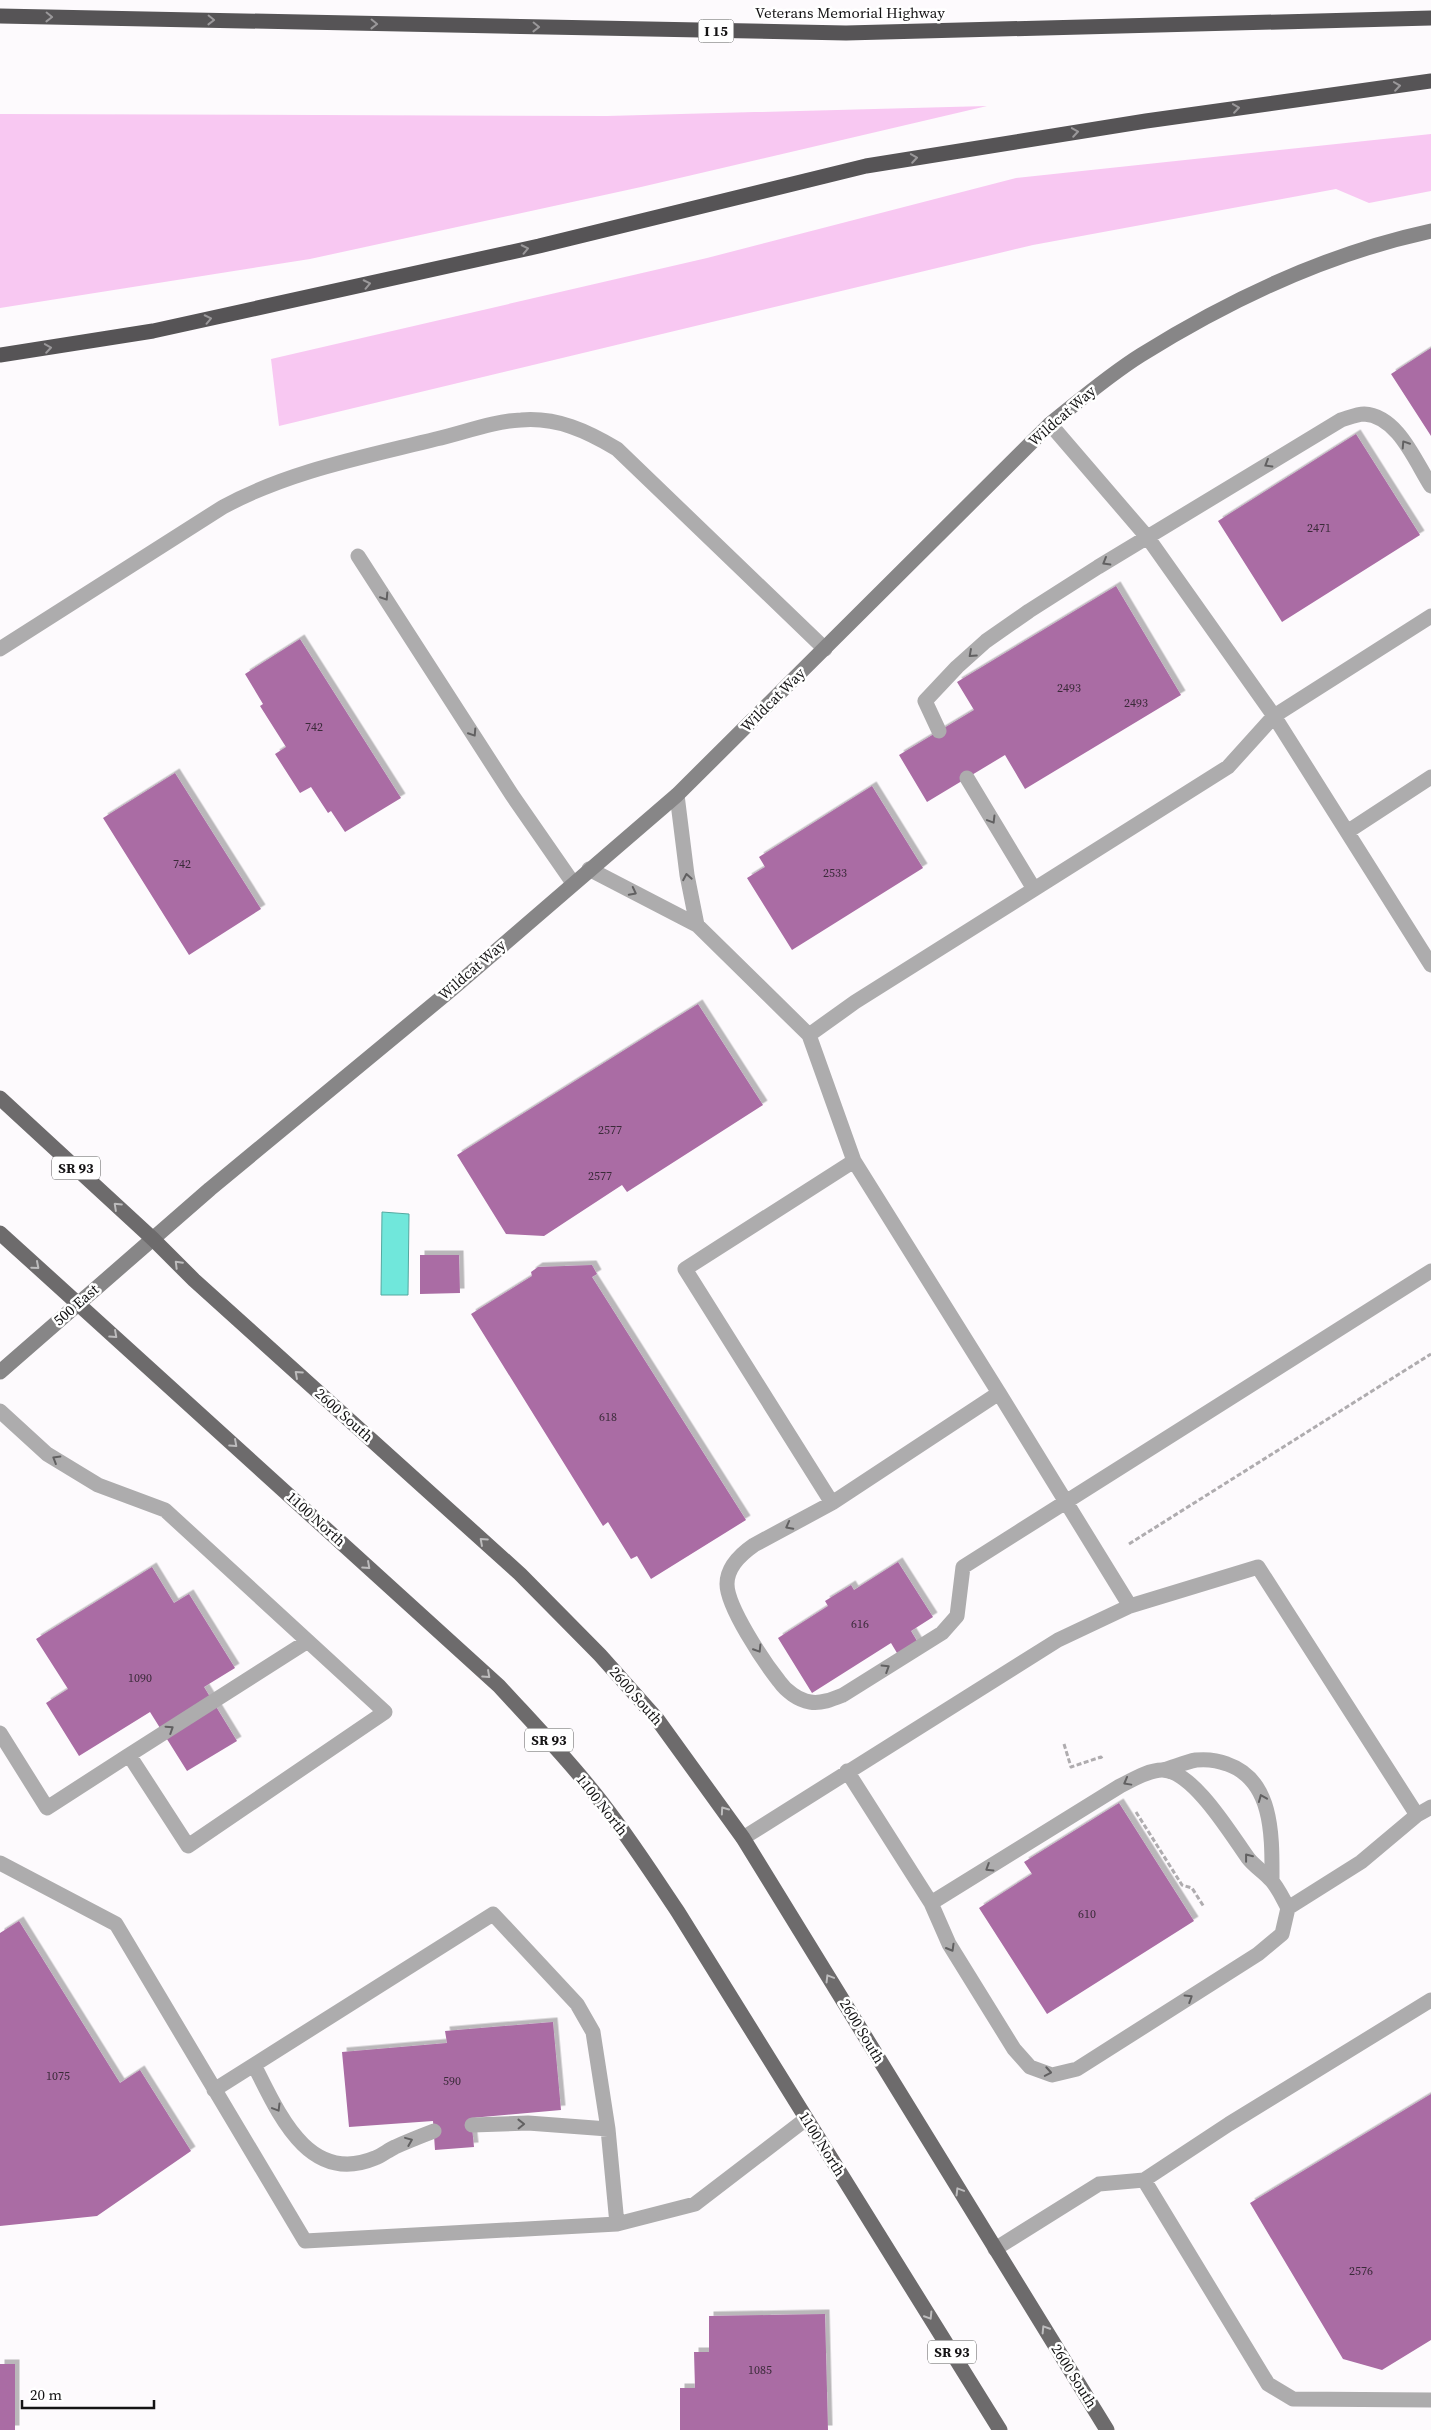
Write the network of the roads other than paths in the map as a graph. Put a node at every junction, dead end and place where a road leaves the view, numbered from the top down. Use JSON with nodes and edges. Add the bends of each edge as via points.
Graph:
{"nodes":[{"id":1,"x":0,"y":16,"type":"edge"},
{"id":2,"x":1431,"y":18,"type":"edge"},
{"id":3,"x":1431,"y":81,"type":"edge"},
{"id":4,"x":1431,"y":231,"type":"edge"},
{"id":5,"x":0,"y":355,"type":"edge"},
{"id":6,"x":1050,"y":424,"type":"junction"},
{"id":7,"x":1431,"y":486,"type":"edge"},
{"id":8,"x":1148,"y":538,"type":"junction"},
{"id":9,"x":358,"y":556,"type":"dead end"},
{"id":10,"x":1431,"y":616,"type":"edge"},
{"id":11,"x":0,"y":649,"type":"edge"},
{"id":12,"x":824,"y":649,"type":"junction"},
{"id":13,"x":1274,"y":716,"type":"junction"},
{"id":14,"x":939,"y":731,"type":"dead end"},
{"id":15,"x":1431,"y":777,"type":"edge"},
{"id":16,"x":966,"y":778,"type":"dead end"},
{"id":17,"x":677,"y":795,"type":"junction"},
{"id":18,"x":1346,"y":832,"type":"junction"},
{"id":19,"x":589,"y":869,"type":"junction"},
{"id":20,"x":572,"y":883,"type":"junction"},
{"id":21,"x":1034,"y":889,"type":"junction"},
{"id":22,"x":697,"y":925,"type":"junction"},
{"id":23,"x":1431,"y":966,"type":"edge"},
{"id":24,"x":808,"y":1035,"type":"junction"},
{"id":25,"x":0,"y":1098,"type":"edge"},
{"id":26,"x":854,"y":1161,"type":"junction"},
{"id":27,"x":0,"y":1233,"type":"edge"},
{"id":28,"x":153,"y":1238,"type":"junction"},
{"id":29,"x":1431,"y":1271,"type":"edge"},
{"id":30,"x":78,"y":1302,"type":"junction"},
{"id":31,"x":0,"y":1372,"type":"edge"},
{"id":32,"x":999,"y":1393,"type":"junction"},
{"id":33,"x":0,"y":1412,"type":"edge"},
{"id":34,"x":1066,"y":1501,"type":"junction"},
{"id":35,"x":832,"y":1503,"type":"junction"},
{"id":36,"x":1130,"y":1606,"type":"junction"},
{"id":37,"x":308,"y":1641,"type":"junction"},
{"id":38,"x":0,"y":1733,"type":"edge"},
{"id":39,"x":129,"y":1755,"type":"junction"},
{"id":40,"x":1163,"y":1770,"type":"junction"},
{"id":41,"x":847,"y":1771,"type":"junction"},
{"id":42,"x":1431,"y":1807,"type":"edge"},
{"id":43,"x":1417,"y":1816,"type":"junction"},
{"id":44,"x":743,"y":1838,"type":"junction"},
{"id":45,"x":0,"y":1863,"type":"edge"},
{"id":46,"x":1272,"y":1880,"type":"junction"},
{"id":47,"x":931,"y":1903,"type":"junction"},
{"id":48,"x":1288,"y":1908,"type":"junction"},
{"id":49,"x":1431,"y":2000,"type":"edge"},
{"id":50,"x":254,"y":2065,"type":"junction"},
{"id":51,"x":214,"y":2090,"type":"junction"},
{"id":52,"x":806,"y":2119,"type":"junction"},
{"id":53,"x":472,"y":2125,"type":"dead end"},
{"id":54,"x":608,"y":2129,"type":"junction"},
{"id":55,"x":434,"y":2131,"type":"dead end"},
{"id":56,"x":1144,"y":2180,"type":"junction"},
{"id":57,"x":617,"y":2224,"type":"junction"},
{"id":58,"x":995,"y":2249,"type":"junction"},
{"id":59,"x":1431,"y":2400,"type":"edge"},
{"id":60,"x":1000,"y":2430,"type":"edge"},
{"id":61,"x":1108,"y":2430,"type":"edge"}],
"edges":[{"from":1,"to":2,"type":"highway","name":"Veterans Memorial Highway","number":"I 15","one_way":true,"via":[[846,33]]},
{"from":5,"to":3,"type":"highway","one_way":true,"via":[[163,329],[539,246],[866,166],[1146,121]]},
{"from":4,"to":6,"type":"street","name":"Wildcat Way","via":[[1358,252],[1251,294],[1141,355],[1097,385]]},
{"from":6,"to":8,"type":"street"},
{"from":6,"to":12,"type":"street","name":"Wildcat Way"},
{"from":7,"to":8,"type":"street","one_way":true,"via":[[1401,438],[1384,420],[1363,414],[1341,420]]},
{"from":8,"to":13,"type":"street"},
{"from":8,"to":14,"type":"street","one_way":true,"via":[[1098,566],[986,641],[957,667],[926,701]]},
{"from":9,"to":20,"type":"street","one_way":true},
{"from":10,"to":13,"type":"street"},
{"from":11,"to":12,"type":"street","via":[[252,491],[336,464],[521,420],[572,426],[617,449]]},
{"from":12,"to":17,"type":"street","name":"Wildcat Way"},
{"from":13,"to":18,"type":"street"},
{"from":13,"to":21,"type":"street","via":[[1228,768]]},
{"from":15,"to":18,"type":"street"},
{"from":16,"to":21,"type":"street","one_way":true},
{"from":17,"to":19,"type":"street","name":"Wildcat Way"},
{"from":22,"to":17,"type":"street","one_way":true},
{"from":18,"to":23,"type":"street"},
{"from":19,"to":20,"type":"street","name":"Wildcat Way"},
{"from":19,"to":22,"type":"street","one_way":true},
{"from":20,"to":28,"type":"street","name":"Wildcat Way","via":[[452,989]]},
{"from":21,"to":24,"type":"street"},
{"from":22,"to":24,"type":"street"},
{"from":24,"to":26,"type":"street"},
{"from":28,"to":25,"type":"main road","name":"2600 South","number":"SR 93","one_way":true},
{"from":26,"to":32,"type":"street"},
{"from":26,"to":35,"type":"street","via":[[685,1269]]},
{"from":27,"to":30,"type":"main road","name":"1100 North","number":"SR 93","one_way":true},
{"from":28,"to":30,"type":"street","name":"500 East"},
{"from":44,"to":28,"type":"main road","name":"2600 South","number":"SR 93","one_way":true,"via":[[657,1719],[600,1655],[520,1574],[194,1280]]},
{"from":29,"to":34,"type":"street"},
{"from":30,"to":31,"type":"street","name":"500 East"},
{"from":30,"to":52,"type":"main road","name":"1100 North","number":"SR 93","one_way":true,"via":[[499,1686],[548,1739],[595,1794],[638,1853]]},
{"from":32,"to":34,"type":"street"},
{"from":32,"to":35,"type":"street"},
{"from":37,"to":33,"type":"street","one_way":true,"via":[[165,1510],[98,1485],[47,1454]]},
{"from":35,"to":34,"type":"street","one_way":true,"via":[[742,1553],[727,1582],[728,1598],[735,1612],[779,1683],[795,1696],[811,1702],[827,1702],[843,1695],[942,1632],[957,1616],[963,1567]]},
{"from":34,"to":36,"type":"street"},
{"from":36,"to":41,"type":"street","via":[[1058,1640]]},
{"from":36,"to":43,"type":"street","via":[[1258,1567]]},
{"from":39,"to":37,"type":"street","one_way":true},
{"from":37,"to":39,"type":"street","via":[[385,1712],[188,1846]]},
{"from":38,"to":39,"type":"street","via":[[47,1808]]},
{"from":46,"to":40,"type":"street","one_way":true,"via":[[1250,1860],[1198,1791],[1180,1777]]},
{"from":46,"to":40,"type":"street","one_way":true,"via":[[1268,1814],[1251,1777],[1217,1760],[1197,1760]]},
{"from":40,"to":47,"type":"street","one_way":true,"via":[[1137,1777],[1120,1786]]},
{"from":41,"to":44,"type":"street"},
{"from":41,"to":47,"type":"street"},
{"from":42,"to":43,"type":"street"},
{"from":43,"to":48,"type":"street","via":[[1361,1862]]},
{"from":58,"to":44,"type":"main road","name":"2600 South","number":"SR 93","one_way":true},
{"from":45,"to":51,"type":"street","via":[[116,1924]]},
{"from":46,"to":48,"type":"street"},
{"from":47,"to":48,"type":"street","one_way":true,"via":[[949,1944],[1014,2049],[1030,2067],[1052,2074],[1077,2069],[1258,1954],[1282,1934]]},
{"from":49,"to":56,"type":"street"},
{"from":50,"to":51,"type":"street"},
{"from":50,"to":54,"type":"street","via":[[492,1914],[577,2004],[594,2032]]},
{"from":50,"to":55,"type":"street","one_way":true,"via":[[288,2127],[322,2160],[351,2165],[374,2159]]},
{"from":51,"to":57,"type":"street","via":[[305,2241]]},
{"from":52,"to":57,"type":"street","via":[[695,2204]]},
{"from":52,"to":60,"type":"main road","name":"1100 North","number":"SR 93","one_way":true},
{"from":53,"to":54,"type":"street","one_way":true,"via":[[528,2123]]},
{"from":54,"to":57,"type":"street"},
{"from":56,"to":58,"type":"street","via":[[1099,2184]]},
{"from":56,"to":59,"type":"street","via":[[1268,2384],[1293,2399]]},
{"from":61,"to":58,"type":"main road","name":"2600 South","number":"SR 93","one_way":true}]}
